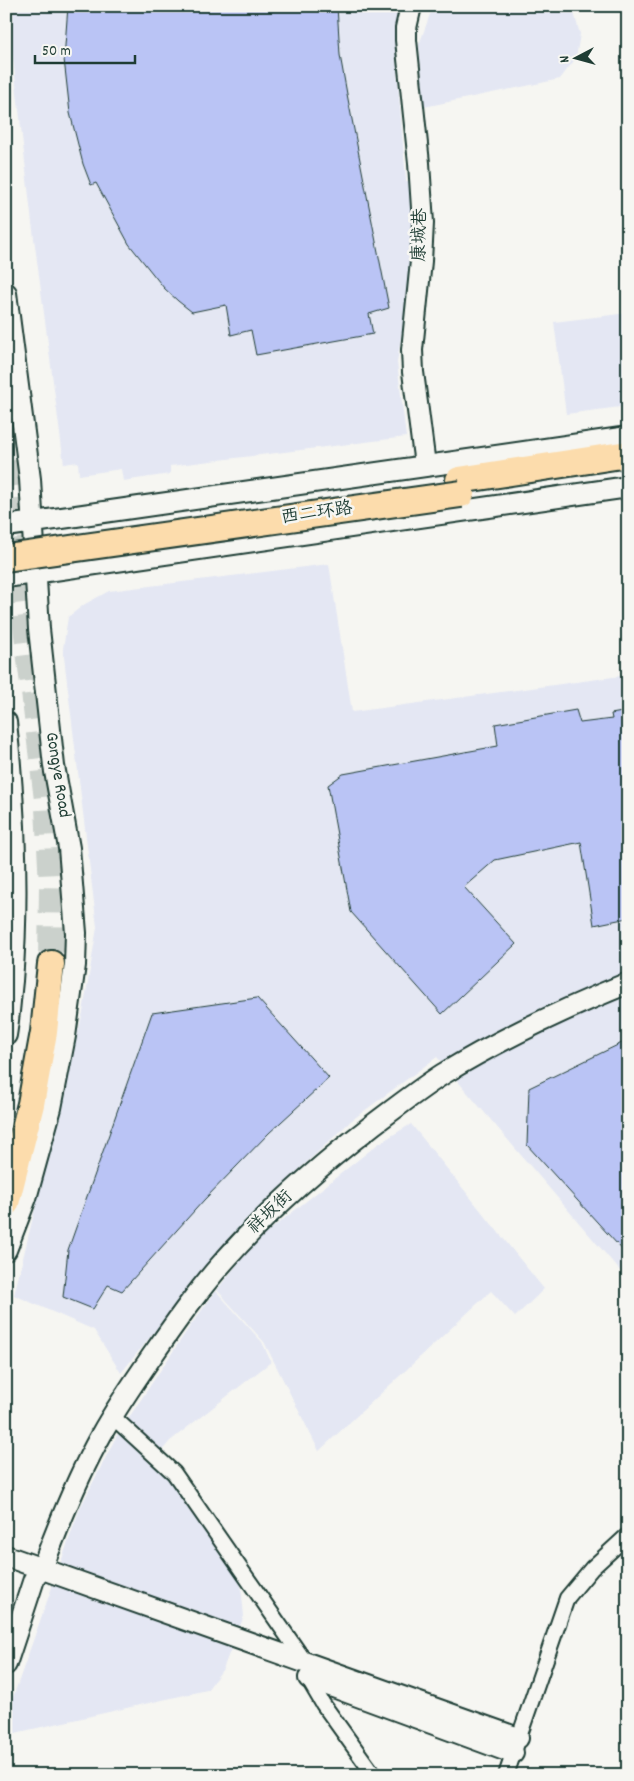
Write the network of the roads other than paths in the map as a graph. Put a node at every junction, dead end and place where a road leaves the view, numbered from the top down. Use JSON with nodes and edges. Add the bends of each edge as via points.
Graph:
{"nodes":[{"id":1,"x":411,"y":6,"type":"edge"},
{"id":2,"x":6,"y":293,"type":"edge"},
{"id":3,"x":628,"y":437,"type":"edge"},
{"id":4,"x":628,"y":454,"type":"edge"},
{"id":5,"x":425,"y":465,"type":"junction"},
{"id":6,"x":628,"y":468,"type":"edge"},
{"id":7,"x":460,"y":487,"type":"junction"},
{"id":8,"x":628,"y":487,"type":"edge"},
{"id":9,"x":32,"y":522,"type":"junction"},
{"id":10,"x":6,"y":526,"type":"edge"},
{"id":11,"x":6,"y":543,"type":"edge"},
{"id":12,"x":6,"y":558,"type":"edge"},
{"id":13,"x":36,"y":572,"type":"junction"},
{"id":14,"x":6,"y":577,"type":"edge"},
{"id":15,"x":6,"y":722,"type":"edge"},
{"id":16,"x":10,"y":844,"type":"edge"},
{"id":17,"x":628,"y":983,"type":"edge"},
{"id":18,"x":6,"y":1035,"type":"edge"},
{"id":19,"x":6,"y":1134,"type":"edge"},
{"id":20,"x":7,"y":1198,"type":"edge"},
{"id":21,"x":6,"y":1250,"type":"edge"},
{"id":22,"x":112,"y":1416,"type":"junction"},
{"id":23,"x":628,"y":1535,"type":"edge"},
{"id":24,"x":6,"y":1556,"type":"edge"},
{"id":25,"x":6,"y":1569,"type":"edge"},
{"id":26,"x":38,"y":1574,"type":"junction"},
{"id":27,"x":6,"y":1664,"type":"edge"},
{"id":28,"x":306,"y":1670,"type":"junction"},
{"id":29,"x":515,"y":1745,"type":"junction"},
{"id":30,"x":374,"y":1775,"type":"edge"},
{"id":31,"x":506,"y":1775,"type":"edge"}],
"edges":[{"from":1,"to":5,"type":"main road","name":"康城巷","via":[[406,40],[423,223],[413,360]]},
{"from":2,"to":9,"type":"main road","name":"Gongye Road","via":[[30,479]]},
{"from":3,"to":5,"type":"main road"},
{"from":4,"to":7,"type":"highway","name":"西二环路"},
{"from":5,"to":9,"type":"main road"},
{"from":6,"to":7,"type":"highway","name":"西二环路"},
{"from":7,"to":11,"type":"highway","name":"西二环路"},
{"from":7,"to":12,"type":"highway","name":"西二环路","bridge":true},
{"from":8,"to":13,"type":"main road"},
{"from":9,"to":10,"type":"main road"},
{"from":9,"to":13,"type":"main road","name":"Gongye Road"},
{"from":13,"to":14,"type":"main road"},
{"from":13,"to":21,"type":"main road","name":"Gongye Road","via":[[54,766],[70,848],[75,965],[50,1108],[26,1198]]},
{"from":15,"to":16,"type":"main road","via":[[10,754]]},
{"from":16,"to":18,"type":"main road","via":[[16,887]]},
{"from":17,"to":22,"type":"main road","name":"祥坂街","via":[[538,1022],[472,1057],[418,1090],[334,1155],[223,1262],[171,1328]]},
{"from":19,"to":20,"type":"highway","via":[[42,963],[44,1032],[31,1104]]},
{"from":22,"to":26,"type":"main road","name":"祥坂街","via":[[80,1476]]},
{"from":22,"to":28,"type":"street","via":[[174,1473]]},
{"from":23,"to":29,"type":"street","via":[[592,1568],[566,1598]]},
{"from":24,"to":26,"type":"main road"},
{"from":25,"to":26,"type":"main road"},
{"from":26,"to":27,"type":"main road","name":"祥坂街"},
{"from":26,"to":28,"type":"main road"},
{"from":28,"to":29,"type":"main road"},
{"from":28,"to":30,"type":"street","via":[[323,1704]]},
{"from":29,"to":31,"type":"street"}]}
